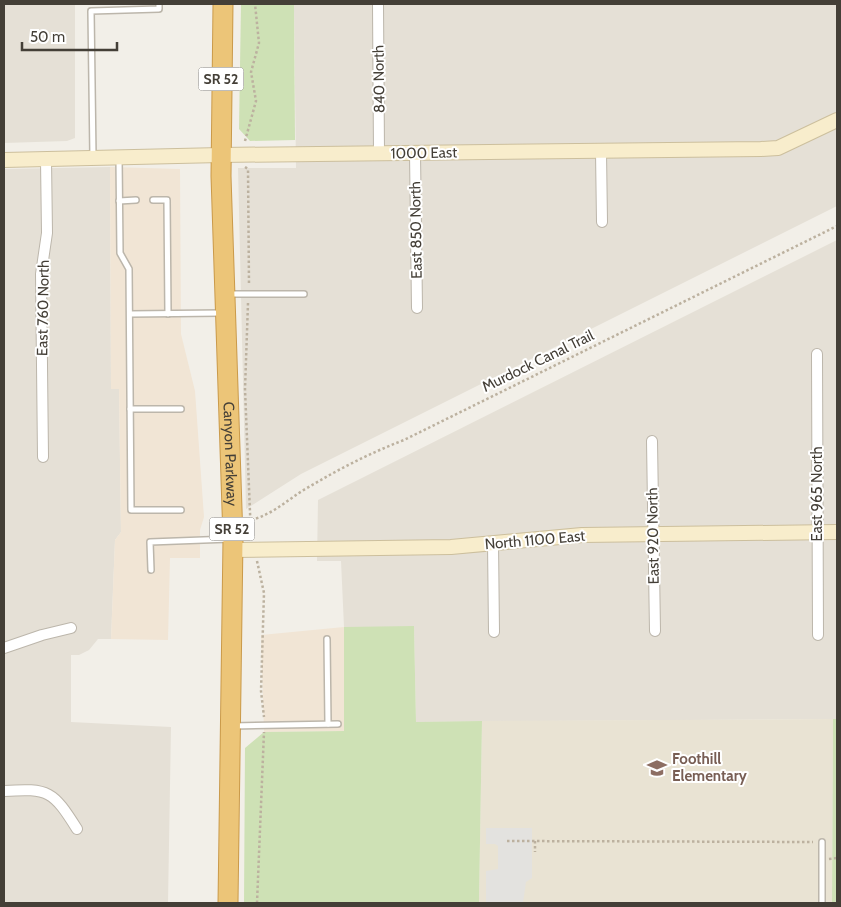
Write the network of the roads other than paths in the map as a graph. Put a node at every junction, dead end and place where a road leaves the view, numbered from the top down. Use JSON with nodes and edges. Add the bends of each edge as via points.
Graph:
{"nodes":[{"id":1,"x":91,"y":4,"type":"edge"},
{"id":2,"x":159,"y":4,"type":"edge"},
{"id":3,"x":223,"y":4,"type":"edge"},
{"id":4,"x":378,"y":4,"type":"edge"},
{"id":5,"x":91,"y":10,"type":"junction"},
{"id":6,"x":837,"y":120,"type":"edge"},
{"id":7,"x":601,"y":152,"type":"junction"},
{"id":8,"x":415,"y":153,"type":"junction"},
{"id":9,"x":379,"y":154,"type":"junction"},
{"id":10,"x":221,"y":155,"type":"junction"},
{"id":11,"x":119,"y":157,"type":"junction"},
{"id":12,"x":93,"y":158,"type":"junction"},
{"id":13,"x":4,"y":160,"type":"edge"},
{"id":14,"x":46,"y":160,"type":"junction"},
{"id":15,"x":119,"y":200,"type":"junction"},
{"id":16,"x":136,"y":200,"type":"dead end"},
{"id":17,"x":153,"y":200,"type":"dead end"},
{"id":18,"x":602,"y":222,"type":"dead end"},
{"id":19,"x":223,"y":294,"type":"junction"},
{"id":20,"x":304,"y":294,"type":"dead end"},
{"id":21,"x":417,"y":308,"type":"dead end"},
{"id":22,"x":224,"y":313,"type":"junction"},
{"id":23,"x":130,"y":314,"type":"junction"},
{"id":24,"x":168,"y":314,"type":"junction"},
{"id":25,"x":817,"y":354,"type":"dead end"},
{"id":26,"x":130,"y":409,"type":"junction"},
{"id":27,"x":181,"y":409,"type":"dead end"},
{"id":28,"x":652,"y":441,"type":"dead end"},
{"id":29,"x":44,"y":457,"type":"dead end"},
{"id":30,"x":181,"y":510,"type":"dead end"},
{"id":31,"x":817,"y":532,"type":"junction"},
{"id":32,"x":837,"y":532,"type":"edge"},
{"id":33,"x":652,"y":534,"type":"junction"},
{"id":34,"x":493,"y":544,"type":"junction"},
{"id":35,"x":232,"y":545,"type":"junction"},
{"id":36,"x":151,"y":570,"type":"dead end"},
{"id":37,"x":71,"y":628,"type":"dead end"},
{"id":38,"x":655,"y":631,"type":"dead end"},
{"id":39,"x":494,"y":632,"type":"dead end"},
{"id":40,"x":818,"y":635,"type":"dead end"},
{"id":41,"x":327,"y":639,"type":"dead end"},
{"id":42,"x":4,"y":648,"type":"edge"},
{"id":43,"x":328,"y":724,"type":"junction"},
{"id":44,"x":338,"y":724,"type":"dead end"},
{"id":45,"x":230,"y":726,"type":"junction"},
{"id":46,"x":4,"y":791,"type":"edge"},
{"id":47,"x":77,"y":829,"type":"dead end"},
{"id":48,"x":822,"y":842,"type":"road end"},
{"id":49,"x":228,"y":903,"type":"edge"},
{"id":50,"x":822,"y":903,"type":"edge"}],
"edges":[{"from":1,"to":5,"type":"lane"},
{"from":2,"to":5,"type":"lane","via":[[159,9]]},
{"from":3,"to":10,"type":"highway","name":"Canyon Parkway","number":"SR 52"},
{"from":4,"to":9,"type":"street","name":"840 North"},
{"from":5,"to":12,"type":"lane"},
{"from":6,"to":7,"type":"street","name":"1000 East","via":[[778,148]]},
{"from":7,"to":8,"type":"street","name":"1000 East"},
{"from":7,"to":18,"type":"street"},
{"from":8,"to":9,"type":"street","name":"1000 East"},
{"from":8,"to":21,"type":"street","name":"East 850 North"},
{"from":9,"to":10,"type":"street","name":"1000 East"},
{"from":10,"to":11,"type":"street","name":"1000 East"},
{"from":10,"to":19,"type":"highway","name":"Canyon Parkway","number":"SR 52"},
{"from":11,"to":12,"type":"street","name":"1000 East"},
{"from":11,"to":15,"type":"lane"},
{"from":12,"to":14,"type":"street","name":"1000 East"},
{"from":13,"to":14,"type":"street","name":"1000 East"},
{"from":14,"to":29,"type":"street","name":"East 760 North","via":[[47,233],[41,274]]},
{"from":15,"to":16,"type":"lane"},
{"from":15,"to":23,"type":"lane","via":[[120,253],[130,269]]},
{"from":17,"to":24,"type":"lane","via":[[167,200]]},
{"from":19,"to":20,"type":"lane"},
{"from":19,"to":22,"type":"highway","name":"Canyon Parkway","number":"SR 52"},
{"from":22,"to":24,"type":"lane"},
{"from":22,"to":35,"type":"highway","name":"Canyon Parkway","number":"SR 52"},
{"from":23,"to":24,"type":"lane"},
{"from":23,"to":26,"type":"lane"},
{"from":25,"to":31,"type":"street","name":"East 965 North"},
{"from":26,"to":27,"type":"lane"},
{"from":26,"to":30,"type":"lane","via":[[131,510]]},
{"from":28,"to":33,"type":"street","name":"East 920 North"},
{"from":31,"to":32,"type":"street","name":"North 1100 East"},
{"from":31,"to":33,"type":"street","name":"North 1100 East"},
{"from":31,"to":40,"type":"street","name":"East 965 North"},
{"from":33,"to":34,"type":"street","name":"North 1100 East","via":[[582,535]]},
{"from":33,"to":38,"type":"street","name":"East 920 North"},
{"from":34,"to":35,"type":"street","name":"North 1100 East","via":[[415,548]]},
{"from":34,"to":39,"type":"street"},
{"from":35,"to":36,"type":"lane","via":[[150,542]]},
{"from":35,"to":45,"type":"highway","name":"Canyon Parkway","number":"SR 52"},
{"from":37,"to":42,"type":"street"},
{"from":41,"to":43,"type":"lane"},
{"from":43,"to":44,"type":"lane"},
{"from":43,"to":45,"type":"lane"},
{"from":45,"to":49,"type":"highway","name":"Canyon Parkway","number":"SR 52"},
{"from":46,"to":47,"type":"street","via":[[47,793],[61,803]]},
{"from":48,"to":50,"type":"lane"}]}
